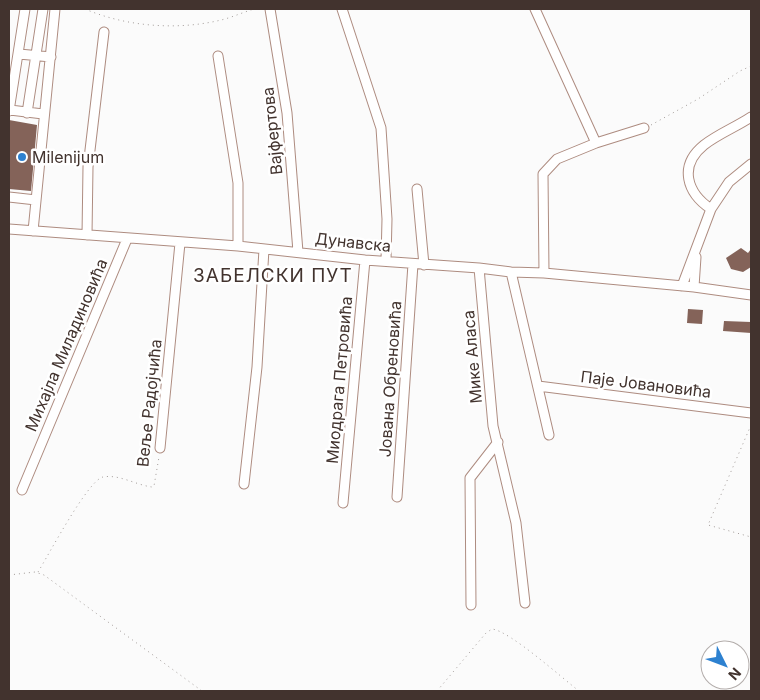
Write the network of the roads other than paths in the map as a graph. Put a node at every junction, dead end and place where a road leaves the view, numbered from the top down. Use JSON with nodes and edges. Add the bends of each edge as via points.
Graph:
{"nodes":[{"id":1,"x":25,"y":9,"type":"edge"},
{"id":2,"x":43,"y":9,"type":"edge"},
{"id":3,"x":56,"y":9,"type":"edge"},
{"id":4,"x":270,"y":9,"type":"edge"},
{"id":5,"x":342,"y":9,"type":"edge"},
{"id":6,"x":535,"y":9,"type":"edge"},
{"id":7,"x":104,"y":32,"type":"dead end"},
{"id":8,"x":19,"y":54,"type":"junction"},
{"id":9,"x":35,"y":56,"type":"junction"},
{"id":10,"x":218,"y":56,"type":"dead end"},
{"id":11,"x":51,"y":57,"type":"junction"},
{"id":12,"x":9,"y":110,"type":"edge"},
{"id":13,"x":27,"y":113,"type":"junction"},
{"id":14,"x":44,"y":114,"type":"junction"},
{"id":15,"x":751,"y":117,"type":"edge"},
{"id":16,"x":644,"y":128,"type":"road end"},
{"id":17,"x":596,"y":143,"type":"junction"},
{"id":18,"x":751,"y":164,"type":"edge"},
{"id":19,"x":417,"y":189,"type":"dead end"},
{"id":20,"x":9,"y":197,"type":"edge"},
{"id":21,"x":36,"y":200,"type":"junction"},
{"id":22,"x":712,"y":209,"type":"junction"},
{"id":23,"x":9,"y":229,"type":"edge"},
{"id":24,"x":33,"y":231,"type":"junction"},
{"id":25,"x":88,"y":235,"type":"junction"},
{"id":26,"x":128,"y":239,"type":"junction"},
{"id":27,"x":180,"y":243,"type":"junction"},
{"id":28,"x":697,"y":244,"type":"junction"},
{"id":29,"x":238,"y":246,"type":"junction"},
{"id":30,"x":264,"y":249,"type":"junction"},
{"id":31,"x":298,"y":252,"type":"junction"},
{"id":32,"x":365,"y":260,"type":"junction"},
{"id":33,"x":386,"y":261,"type":"junction"},
{"id":34,"x":413,"y":264,"type":"junction"},
{"id":35,"x":424,"y":264,"type":"junction"},
{"id":36,"x":479,"y":268,"type":"junction"},
{"id":37,"x":512,"y":272,"type":"junction"},
{"id":38,"x":544,"y":273,"type":"junction"},
{"id":39,"x":682,"y":286,"type":"junction"},
{"id":40,"x":694,"y":287,"type":"junction"},
{"id":41,"x":751,"y":295,"type":"edge"},
{"id":42,"x":538,"y":386,"type":"junction"},
{"id":43,"x":751,"y":413,"type":"edge"},
{"id":44,"x":549,"y":434,"type":"dead end"},
{"id":45,"x":498,"y":442,"type":"junction"},
{"id":46,"x":160,"y":448,"type":"road end"},
{"id":47,"x":244,"y":484,"type":"dead end"},
{"id":48,"x":22,"y":490,"type":"dead end"},
{"id":49,"x":397,"y":497,"type":"dead end"},
{"id":50,"x":343,"y":503,"type":"dead end"},
{"id":51,"x":525,"y":603,"type":"dead end"},
{"id":52,"x":471,"y":605,"type":"dead end"}],
"edges":[{"from":1,"to":8,"type":"street"},
{"from":2,"to":9,"type":"street"},
{"from":3,"to":11,"type":"street"},
{"from":4,"to":31,"type":"street","name":"Вајфертова","via":[[287,113]]},
{"from":5,"to":33,"type":"street","via":[[381,128],[387,219]]},
{"from":6,"to":17,"type":"street"},
{"from":7,"to":25,"type":"street","via":[[88,167]]},
{"from":8,"to":9,"type":"street"},
{"from":8,"to":12,"type":"street"},
{"from":9,"to":11,"type":"street"},
{"from":9,"to":13,"type":"street"},
{"from":10,"to":29,"type":"street","via":[[238,183]]},
{"from":11,"to":14,"type":"street"},
{"from":12,"to":13,"type":"street"},
{"from":13,"to":14,"type":"street"},
{"from":14,"to":21,"type":"street"},
{"from":15,"to":22,"type":"street","via":[[706,143],[691,163],[688,173],[690,185],[701,202]]},
{"from":16,"to":17,"type":"street"},
{"from":17,"to":38,"type":"street","via":[[557,159],[543,174]]},
{"from":18,"to":22,"type":"street","via":[[729,182]]},
{"from":19,"to":35,"type":"street"},
{"from":20,"to":21,"type":"street"},
{"from":21,"to":24,"type":"street"},
{"from":22,"to":28,"type":"street"},
{"from":23,"to":24,"type":"street","name":"Дунавска"},
{"from":24,"to":25,"type":"street","name":"Дунавска"},
{"from":25,"to":26,"type":"street","name":"Дунавска"},
{"from":26,"to":27,"type":"street","name":"Дунавска"},
{"from":26,"to":48,"type":"street","name":"Михајла Миладиновића"},
{"from":27,"to":29,"type":"street","name":"Дунавска"},
{"from":27,"to":46,"type":"street","name":"Веље Радојчића"},
{"from":28,"to":39,"type":"street"},
{"from":28,"to":40,"type":"street"},
{"from":29,"to":30,"type":"street","name":"Дунавска"},
{"from":30,"to":31,"type":"street","name":"Дунавска"},
{"from":30,"to":47,"type":"street","via":[[257,367]]},
{"from":31,"to":32,"type":"street","name":"Дунавска"},
{"from":32,"to":33,"type":"street","name":"Дунавска"},
{"from":32,"to":50,"type":"street","name":"Миодрага Петровића"},
{"from":33,"to":34,"type":"street","name":"Дунавска"},
{"from":34,"to":35,"type":"street","name":"Дунавска"},
{"from":34,"to":49,"type":"street","name":"Јована Обреновића"},
{"from":35,"to":36,"type":"street","name":"Дунавска"},
{"from":36,"to":37,"type":"street","name":"Дунавска"},
{"from":36,"to":45,"type":"street","name":"Мике Аласа","via":[[493,426]]},
{"from":37,"to":38,"type":"street","name":"Дунавска"},
{"from":37,"to":42,"type":"street"},
{"from":38,"to":39,"type":"street","name":"Дунавска"},
{"from":39,"to":40,"type":"street","name":"Дунавска"},
{"from":40,"to":41,"type":"street","name":"Дунавска"},
{"from":42,"to":43,"type":"street","name":"Паје Јовановића"},
{"from":42,"to":44,"type":"street"},
{"from":45,"to":51,"type":"street","name":"Мике Аласа","via":[[516,523]]},
{"from":45,"to":52,"type":"street","via":[[470,478]]}]}
